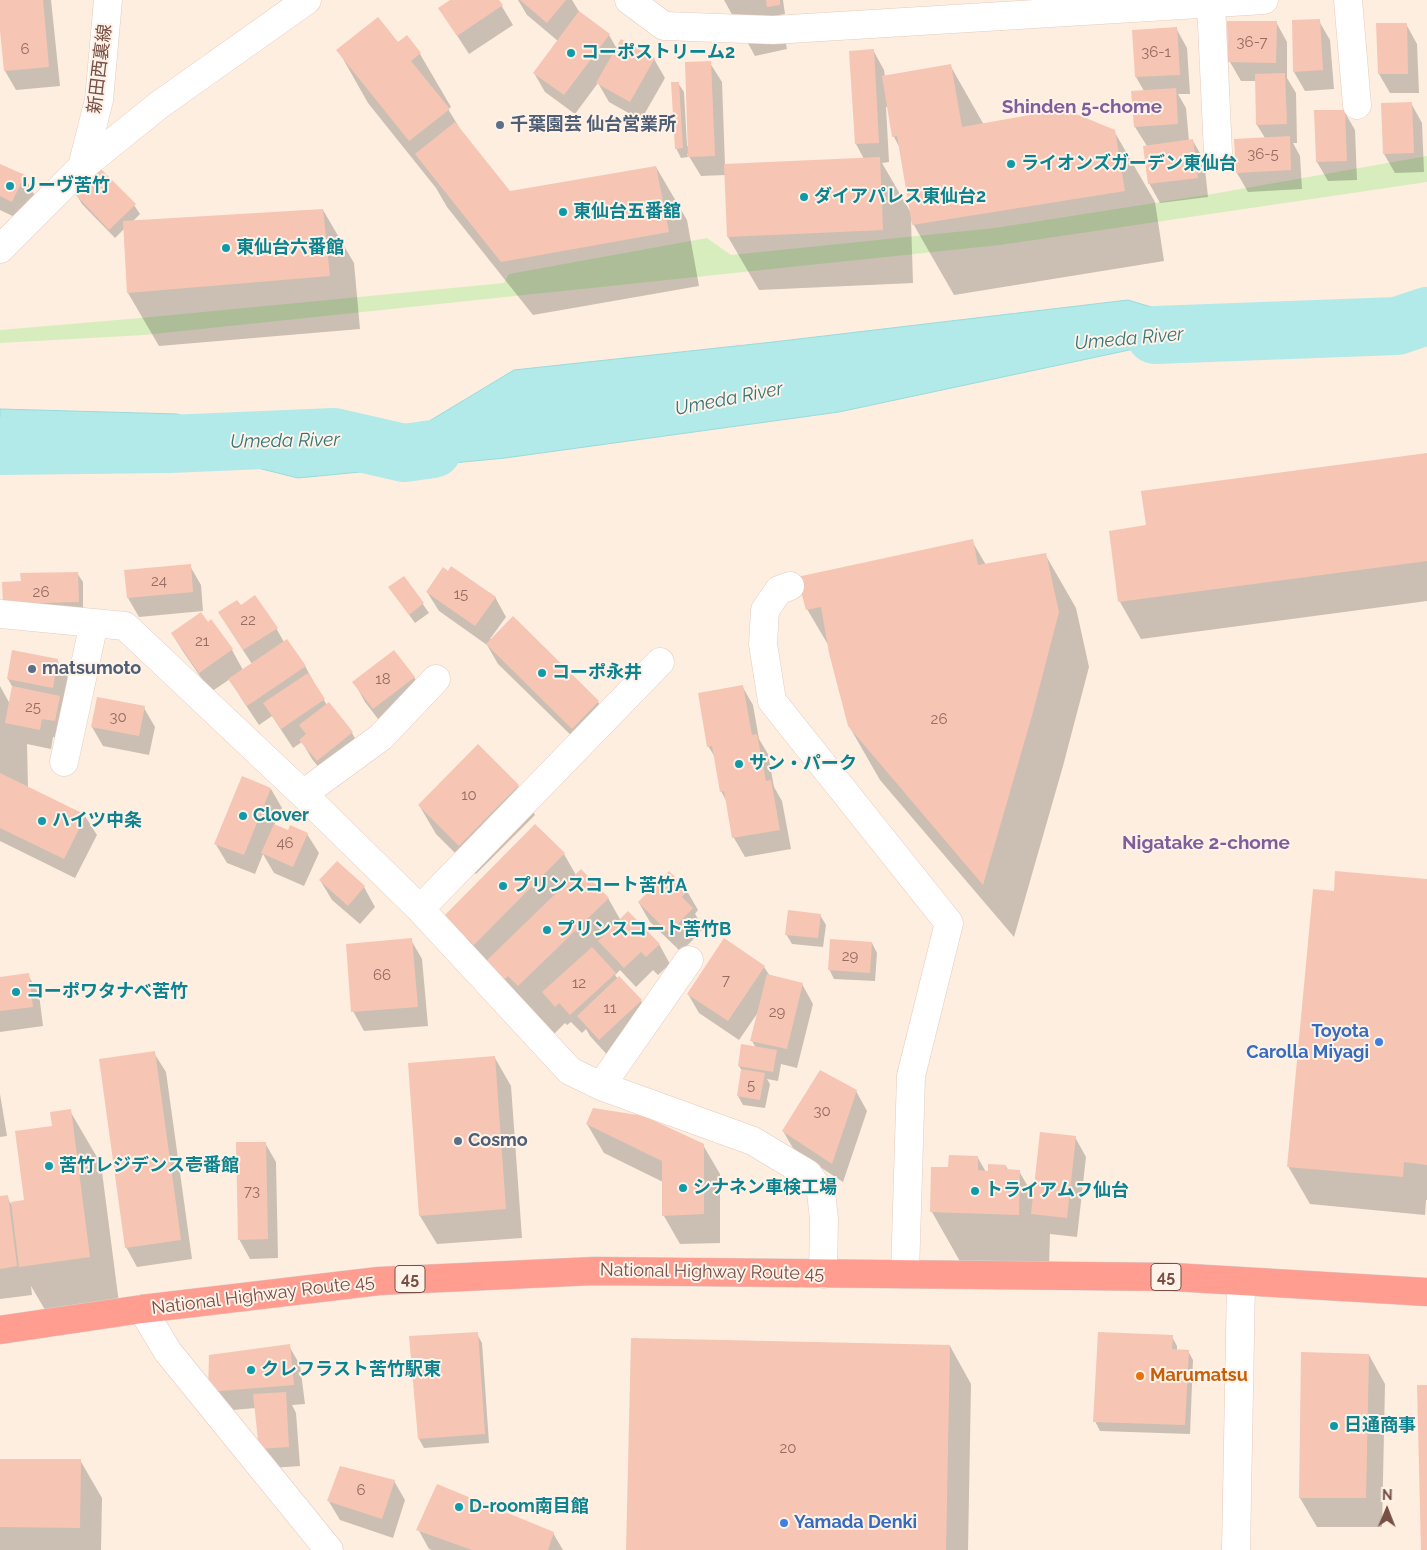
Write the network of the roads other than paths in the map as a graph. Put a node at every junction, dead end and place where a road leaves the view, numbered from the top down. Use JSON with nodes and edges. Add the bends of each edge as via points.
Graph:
{"nodes":[{"id":1,"x":108,"y":0,"type":"edge"},
{"id":2,"x":307,"y":0,"type":"edge"},
{"id":3,"x":628,"y":0,"type":"edge"},
{"id":4,"x":1264,"y":0,"type":"edge"},
{"id":5,"x":1348,"y":0,"type":"edge"},
{"id":6,"x":1211,"y":3,"type":"junction"},
{"id":7,"x":1357,"y":105,"type":"dead end"},
{"id":8,"x":1218,"y":153,"type":"dead end"},
{"id":9,"x":82,"y":167,"type":"junction"},
{"id":10,"x":0,"y":249,"type":"edge"},
{"id":11,"x":790,"y":586,"type":"dead end"},
{"id":12,"x":0,"y":614,"type":"edge"},
{"id":13,"x":94,"y":623,"type":"junction"},
{"id":14,"x":660,"y":662,"type":"dead end"},
{"id":15,"x":436,"y":679,"type":"dead end"},
{"id":16,"x":64,"y":762,"type":"dead end"},
{"id":17,"x":304,"y":794,"type":"junction"},
{"id":18,"x":420,"y":909,"type":"junction"},
{"id":19,"x":689,"y":960,"type":"dead end"},
{"id":20,"x":601,"y":1086,"type":"junction"},
{"id":21,"x":823,"y":1274,"type":"junction"},
{"id":22,"x":905,"y":1274,"type":"junction"},
{"id":23,"x":1241,"y":1282,"type":"junction"},
{"id":24,"x":1427,"y":1292,"type":"edge"},
{"id":25,"x":142,"y":1309,"type":"junction"},
{"id":26,"x":0,"y":1330,"type":"edge"},
{"id":27,"x":329,"y":1550,"type":"edge"},
{"id":28,"x":1236,"y":1550,"type":"edge"}],
"edges":[{"from":1,"to":9,"type":"street","name":"新田西裏線","via":[[99,100]]},
{"from":2,"to":9,"type":"street","via":[[159,105]]},
{"from":3,"to":6,"type":"street","via":[[664,26],[773,30]]},
{"from":4,"to":6,"type":"street"},
{"from":5,"to":7,"type":"street"},
{"from":6,"to":8,"type":"street"},
{"from":9,"to":10,"type":"street"},
{"from":11,"to":22,"type":"street","via":[[779,590],[765,610],[763,644],[772,701],[949,923],[911,1076]]},
{"from":12,"to":13,"type":"street"},
{"from":13,"to":16,"type":"street"},
{"from":13,"to":17,"type":"street","via":[[125,626]]},
{"from":14,"to":18,"type":"street"},
{"from":15,"to":17,"type":"street","via":[[382,737]]},
{"from":17,"to":18,"type":"street"},
{"from":18,"to":20,"type":"street","via":[[570,1072]]},
{"from":19,"to":20,"type":"street"},
{"from":20,"to":21,"type":"street","via":[[753,1141],[808,1174],[821,1192]]},
{"from":21,"to":22,"type":"highway","name":"National Highway Route 45","number":"45"},
{"from":21,"to":25,"type":"highway","name":"National Highway Route 45","number":"45","via":[[594,1271],[379,1281]]},
{"from":22,"to":23,"type":"highway","name":"National Highway Route 45","number":"45"},
{"from":23,"to":24,"type":"highway","name":"National Highway Route 45","number":"45"},
{"from":23,"to":28,"type":"street"},
{"from":25,"to":26,"type":"highway","name":"National Highway Route 45","number":"45"},
{"from":25,"to":27,"type":"street","via":[[168,1352]]}]}
